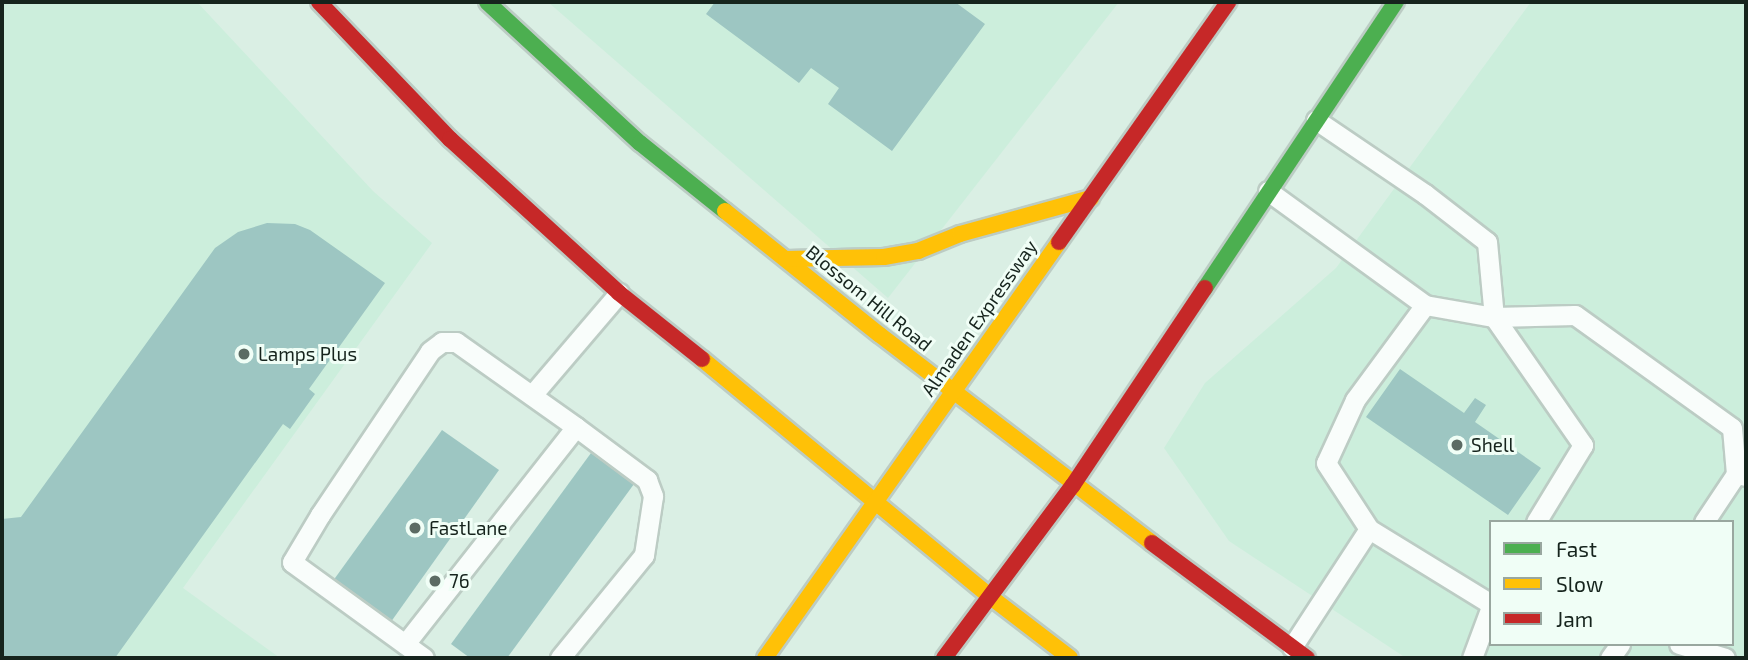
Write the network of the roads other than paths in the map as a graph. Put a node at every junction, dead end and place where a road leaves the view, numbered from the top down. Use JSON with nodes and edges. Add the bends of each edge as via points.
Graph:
{"nodes":[{"id":1,"x":319,"y":2,"type":"edge"},
{"id":2,"x":487,"y":2,"type":"edge"},
{"id":3,"x":1228,"y":2,"type":"edge"},
{"id":4,"x":1396,"y":2,"type":"edge"},
{"id":5,"x":1316,"y":120,"type":"junction"},
{"id":6,"x":1268,"y":191,"type":"junction"},
{"id":7,"x":1091,"y":198,"type":"junction"},
{"id":8,"x":786,"y":259,"type":"junction"},
{"id":9,"x":618,"y":293,"type":"junction"},
{"id":10,"x":1425,"y":305,"type":"junction"},
{"id":11,"x":1494,"y":317,"type":"junction"},
{"id":12,"x":953,"y":393,"type":"junction"},
{"id":13,"x":532,"y":395,"type":"junction"},
{"id":14,"x":576,"y":427,"type":"junction"},
{"id":15,"x":1741,"y":475,"type":"edge"},
{"id":16,"x":1073,"y":485,"type":"junction"},
{"id":17,"x":873,"y":501,"type":"junction"},
{"id":18,"x":1537,"y":520,"type":"edge"},
{"id":19,"x":1706,"y":520,"type":"edge"},
{"id":20,"x":1369,"y":528,"type":"junction"},
{"id":21,"x":988,"y":595,"type":"junction"},
{"id":22,"x":1489,"y":605,"type":"edge"},
{"id":23,"x":1489,"y":611,"type":"edge"},
{"id":24,"x":405,"y":644,"type":"junction"},
{"id":25,"x":1686,"y":646,"type":"edge"},
{"id":26,"x":1300,"y":653,"type":"edge"},
{"id":27,"x":424,"y":658,"type":"edge"},
{"id":28,"x":560,"y":658,"type":"edge"},
{"id":29,"x":765,"y":658,"type":"edge"},
{"id":30,"x":944,"y":658,"type":"edge"},
{"id":31,"x":1070,"y":658,"type":"edge"},
{"id":32,"x":1472,"y":658,"type":"edge"},
{"id":33,"x":1725,"y":658,"type":"edge"}],
"edges":[{"from":1,"to":9,"type":"main road","via":[[450,139]]},
{"from":2,"to":8,"type":"main road","name":"Blossom Hill Road","via":[[640,143]]},
{"from":3,"to":7,"type":"main road","name":"Almaden Expressway"},
{"from":4,"to":5,"type":"main road"},
{"from":5,"to":6,"type":"main road"},
{"from":5,"to":11,"type":"lane","via":[[1487,242]]},
{"from":6,"to":10,"type":"lane"},
{"from":6,"to":16,"type":"main road"},
{"from":7,"to":8,"type":"main road","via":[[960,234],[918,251],[884,257]]},
{"from":7,"to":12,"type":"main road","name":"Almaden Expressway"},
{"from":8,"to":12,"type":"main road","name":"Blossom Hill Road"},
{"from":9,"to":13,"type":"lane"},
{"from":9,"to":17,"type":"main road"},
{"from":10,"to":11,"type":"lane"},
{"from":10,"to":20,"type":"lane","via":[[1355,400],[1326,463]]},
{"from":11,"to":15,"type":"lane","via":[[1575,316],[1732,428]]},
{"from":11,"to":18,"type":"lane","via":[[1583,445]]},
{"from":12,"to":16,"type":"main road","name":"Blossom Hill Road"},
{"from":12,"to":17,"type":"main road","name":"Almaden Expressway"},
{"from":13,"to":14,"type":"lane"},
{"from":13,"to":24,"type":"lane","via":[[456,342],[442,342],[430,351],[292,562]]},
{"from":14,"to":24,"type":"lane"},
{"from":14,"to":28,"type":"lane","via":[[647,480],[653,496],[644,555]]},
{"from":15,"to":19,"type":"lane"},
{"from":16,"to":21,"type":"main road"},
{"from":16,"to":26,"type":"main road","name":"Blossom Hill Road"},
{"from":17,"to":21,"type":"main road"},
{"from":17,"to":29,"type":"main road","name":"Almaden Expressway"},
{"from":20,"to":22,"type":"lane"},
{"from":20,"to":26,"type":"lane"},
{"from":21,"to":30,"type":"main road"},
{"from":21,"to":31,"type":"main road"},
{"from":23,"to":32,"type":"lane"},
{"from":24,"to":27,"type":"lane"},
{"from":25,"to":33,"type":"lane"}]}
